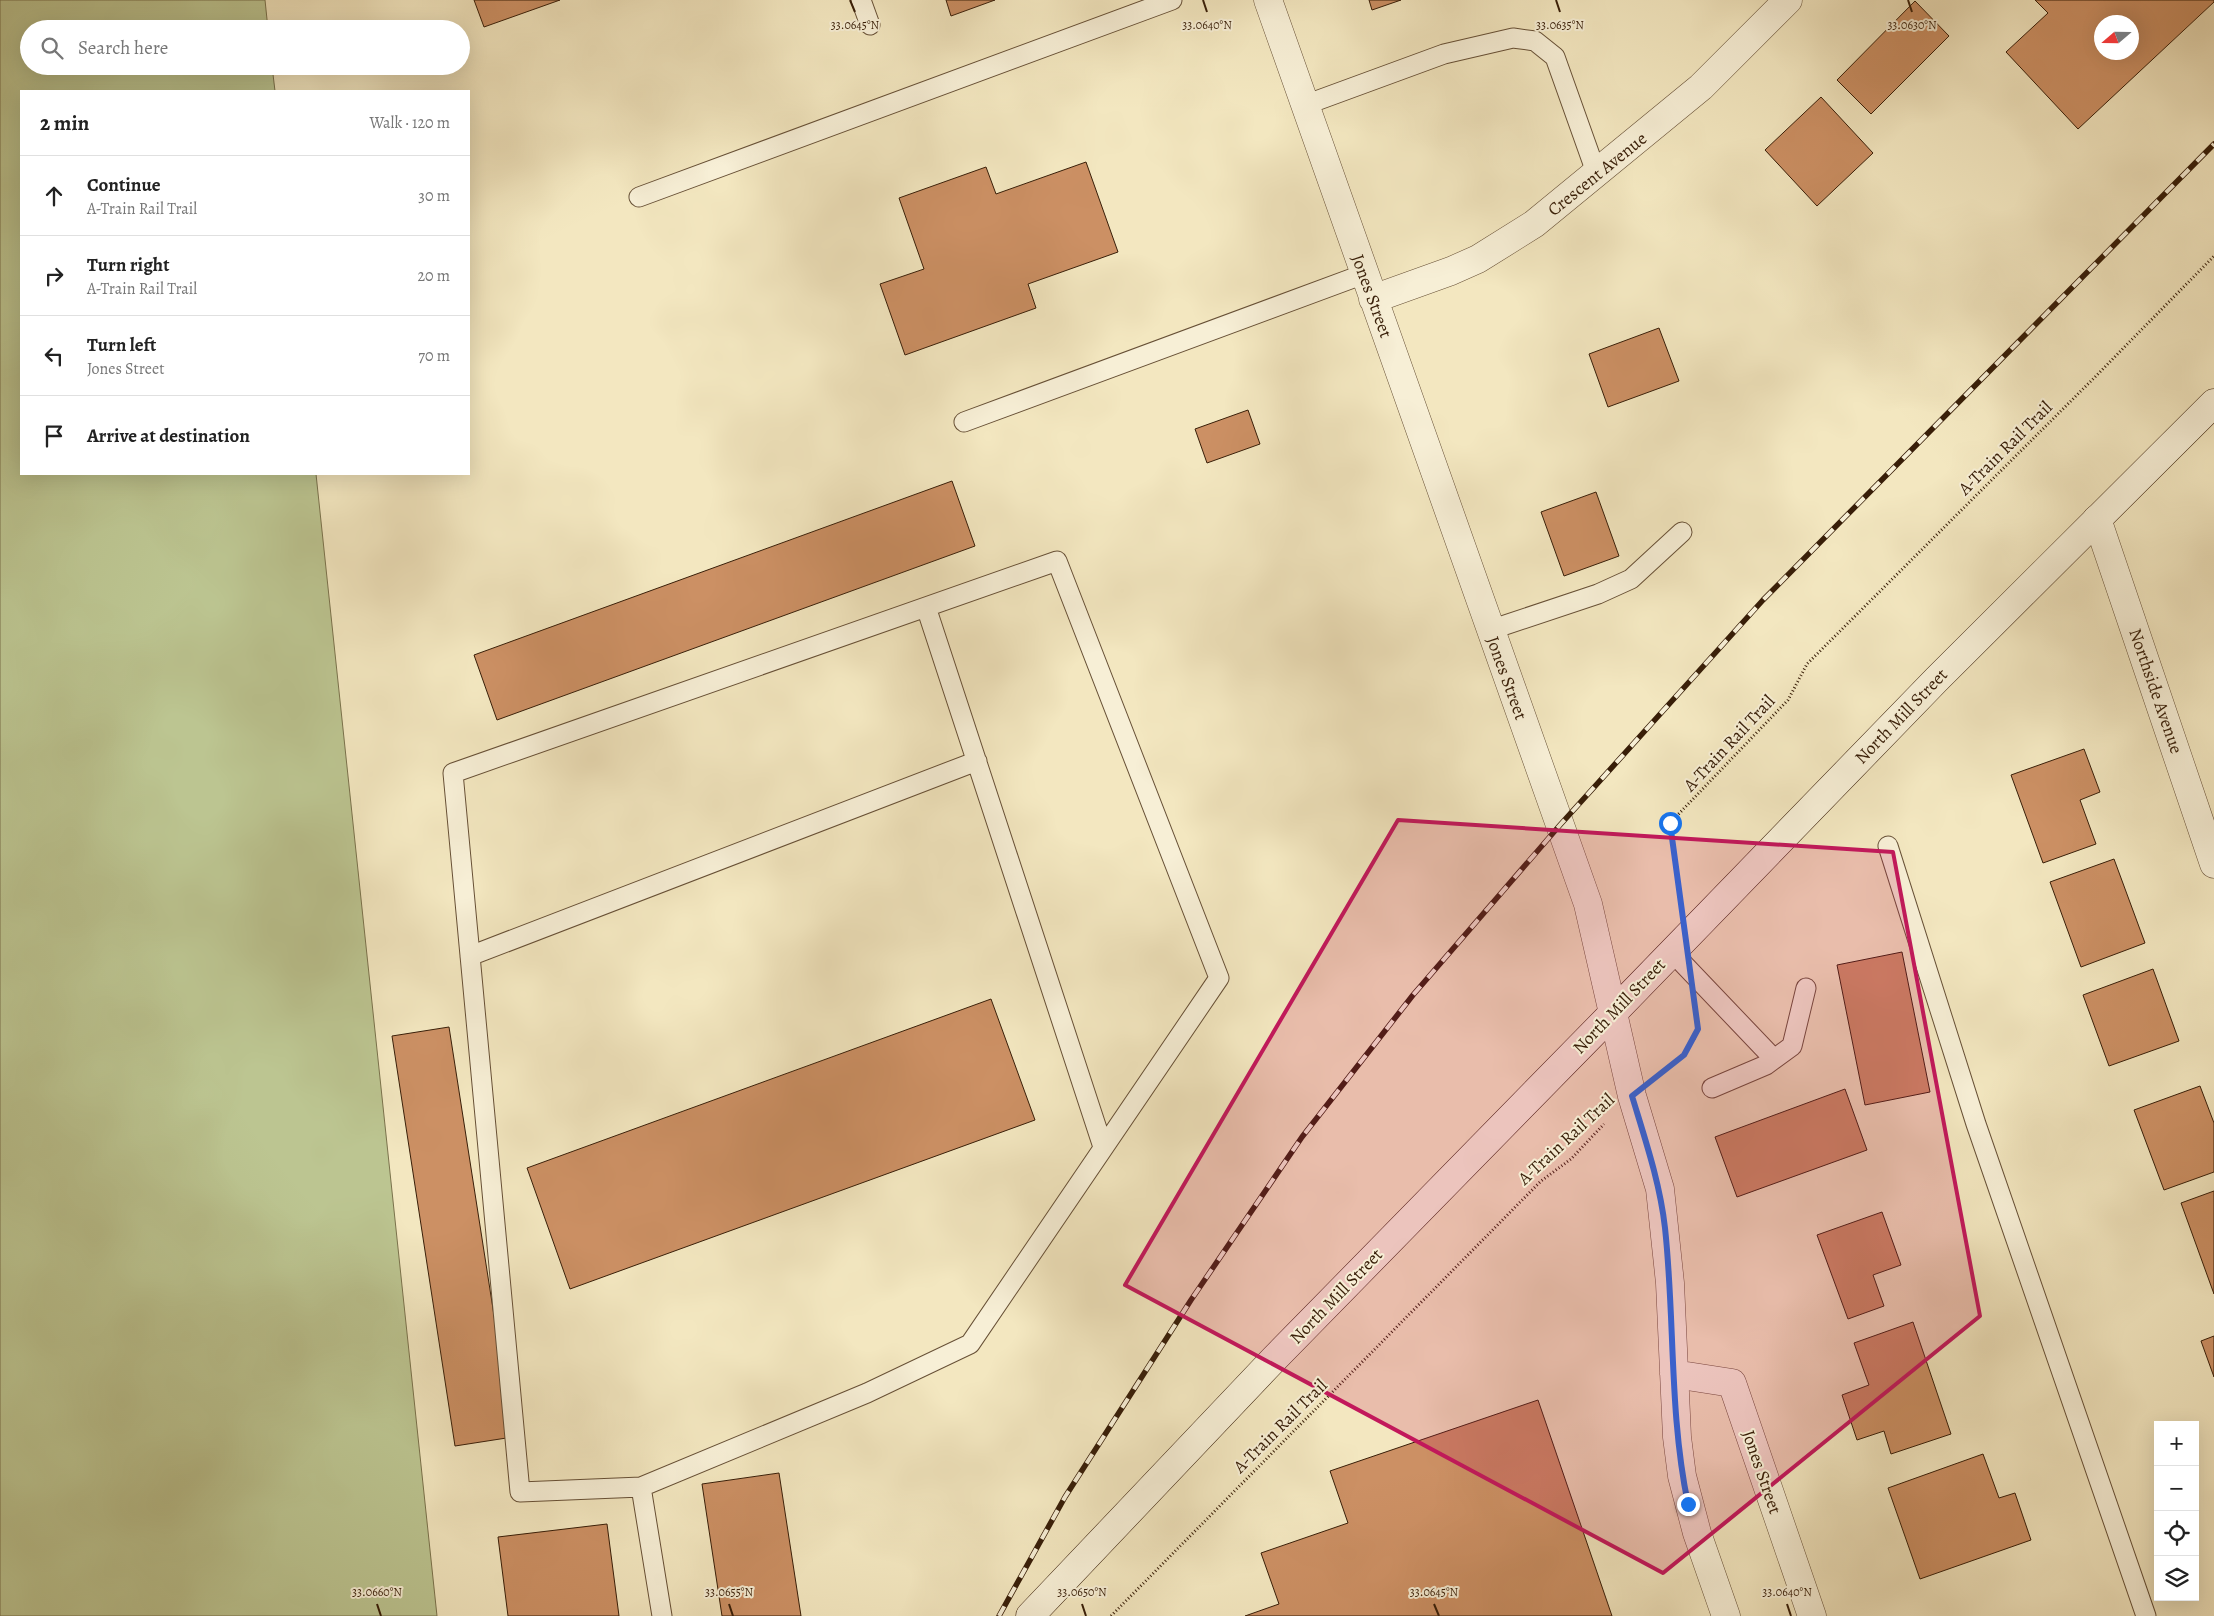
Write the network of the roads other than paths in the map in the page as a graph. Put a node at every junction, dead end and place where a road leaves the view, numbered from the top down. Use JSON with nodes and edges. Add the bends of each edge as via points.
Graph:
{"nodes":[{"id":1,"x":861,"y":0,"type":"edge"},
{"id":2,"x":1172,"y":0,"type":"edge"},
{"id":3,"x":1268,"y":0,"type":"edge"},
{"id":4,"x":1788,"y":0,"type":"edge"},
{"id":5,"x":870,"y":25,"type":"dead end"},
{"id":6,"x":1304,"y":105,"type":"junction"},
{"id":7,"x":1596,"y":175,"type":"junction"},
{"id":8,"x":638,"y":197,"type":"dead end"},
{"id":9,"x":1364,"y":274,"type":"junction"},
{"id":10,"x":1373,"y":299,"type":"junction"},
{"id":11,"x":2214,"y":403,"type":"edge"},
{"id":12,"x":964,"y":422,"type":"dead end"},
{"id":13,"x":2097,"y":519,"type":"junction"},
{"id":14,"x":1682,"y":532,"type":"dead end"},
{"id":15,"x":926,"y":607,"type":"junction"},
{"id":16,"x":1490,"y":630,"type":"junction"},
{"id":17,"x":977,"y":761,"type":"junction"},
{"id":18,"x":1888,"y":846,"type":"dead end"},
{"id":19,"x":2214,"y":864,"type":"edge"},
{"id":20,"x":1682,"y":954,"type":"junction"},
{"id":21,"x":470,"y":956,"type":"junction"},
{"id":22,"x":1806,"y":988,"type":"dead end"},
{"id":23,"x":1613,"y":1013,"type":"junction"},
{"id":24,"x":1774,"y":1059,"type":"junction"},
{"id":25,"x":1712,"y":1088,"type":"dead end"},
{"id":26,"x":1104,"y":1147,"type":"junction"},
{"id":27,"x":1674,"y":1374,"type":"junction"},
{"id":28,"x":641,"y":1487,"type":"junction"},
{"id":29,"x":662,"y":1616,"type":"edge"},
{"id":30,"x":1030,"y":1616,"type":"edge"},
{"id":31,"x":1726,"y":1616,"type":"edge"},
{"id":32,"x":1812,"y":1616,"type":"edge"},
{"id":33,"x":2146,"y":1616,"type":"edge"}],
"edges":[{"from":1,"to":5,"type":"lane"},
{"from":2,"to":8,"type":"lane"},
{"from":3,"to":6,"type":"street","name":"Jones Street"},
{"from":4,"to":7,"type":"street","name":"Crescent Avenue","via":[[1701,87]]},
{"from":6,"to":7,"type":"lane","via":[[1463,49],[1513,38],[1535,41],[1555,57]]},
{"from":6,"to":9,"type":"street","name":"Jones Street"},
{"from":7,"to":10,"type":"street","name":"Crescent Avenue","via":[[1534,224],[1478,259]]},
{"from":9,"to":10,"type":"street","name":"Jones Street"},
{"from":9,"to":12,"type":"lane"},
{"from":10,"to":16,"type":"street","name":"Jones Street"},
{"from":11,"to":13,"type":"street","name":"North Mill Street"},
{"from":13,"to":19,"type":"street","name":"Northside Avenue"},
{"from":13,"to":20,"type":"street","name":"North Mill Street","via":[[1936,678]]},
{"from":14,"to":16,"type":"lane","via":[[1631,579],[1598,594]]},
{"from":15,"to":17,"type":"lane"},
{"from":15,"to":21,"type":"lane","via":[[453,773]]},
{"from":15,"to":26,"type":"lane","via":[[1056,561],[1218,978]]},
{"from":16,"to":23,"type":"street","name":"Jones Street","via":[[1588,904]]},
{"from":17,"to":21,"type":"lane"},
{"from":17,"to":26,"type":"lane"},
{"from":18,"to":33,"type":"lane","via":[[1976,1124]]},
{"from":20,"to":23,"type":"street","name":"North Mill Street"},
{"from":20,"to":24,"type":"lane"},
{"from":21,"to":28,"type":"lane","via":[[520,1492]]},
{"from":22,"to":24,"type":"lane","via":[[1792,1046]]},
{"from":23,"to":27,"type":"street","name":"Jones Street","via":[[1632,1096],[1660,1189],[1670,1283]]},
{"from":23,"to":30,"type":"street","name":"North Mill Street","via":[[1274,1358]]},
{"from":24,"to":25,"type":"lane","via":[[1766,1066]]},
{"from":26,"to":28,"type":"lane","via":[[970,1344],[867,1393]]},
{"from":27,"to":31,"type":"street","name":"Jones Street","via":[[1677,1438],[1684,1485]]},
{"from":27,"to":32,"type":"street","name":"Jones Street","via":[[1732,1383]]},
{"from":28,"to":29,"type":"lane"}]}
